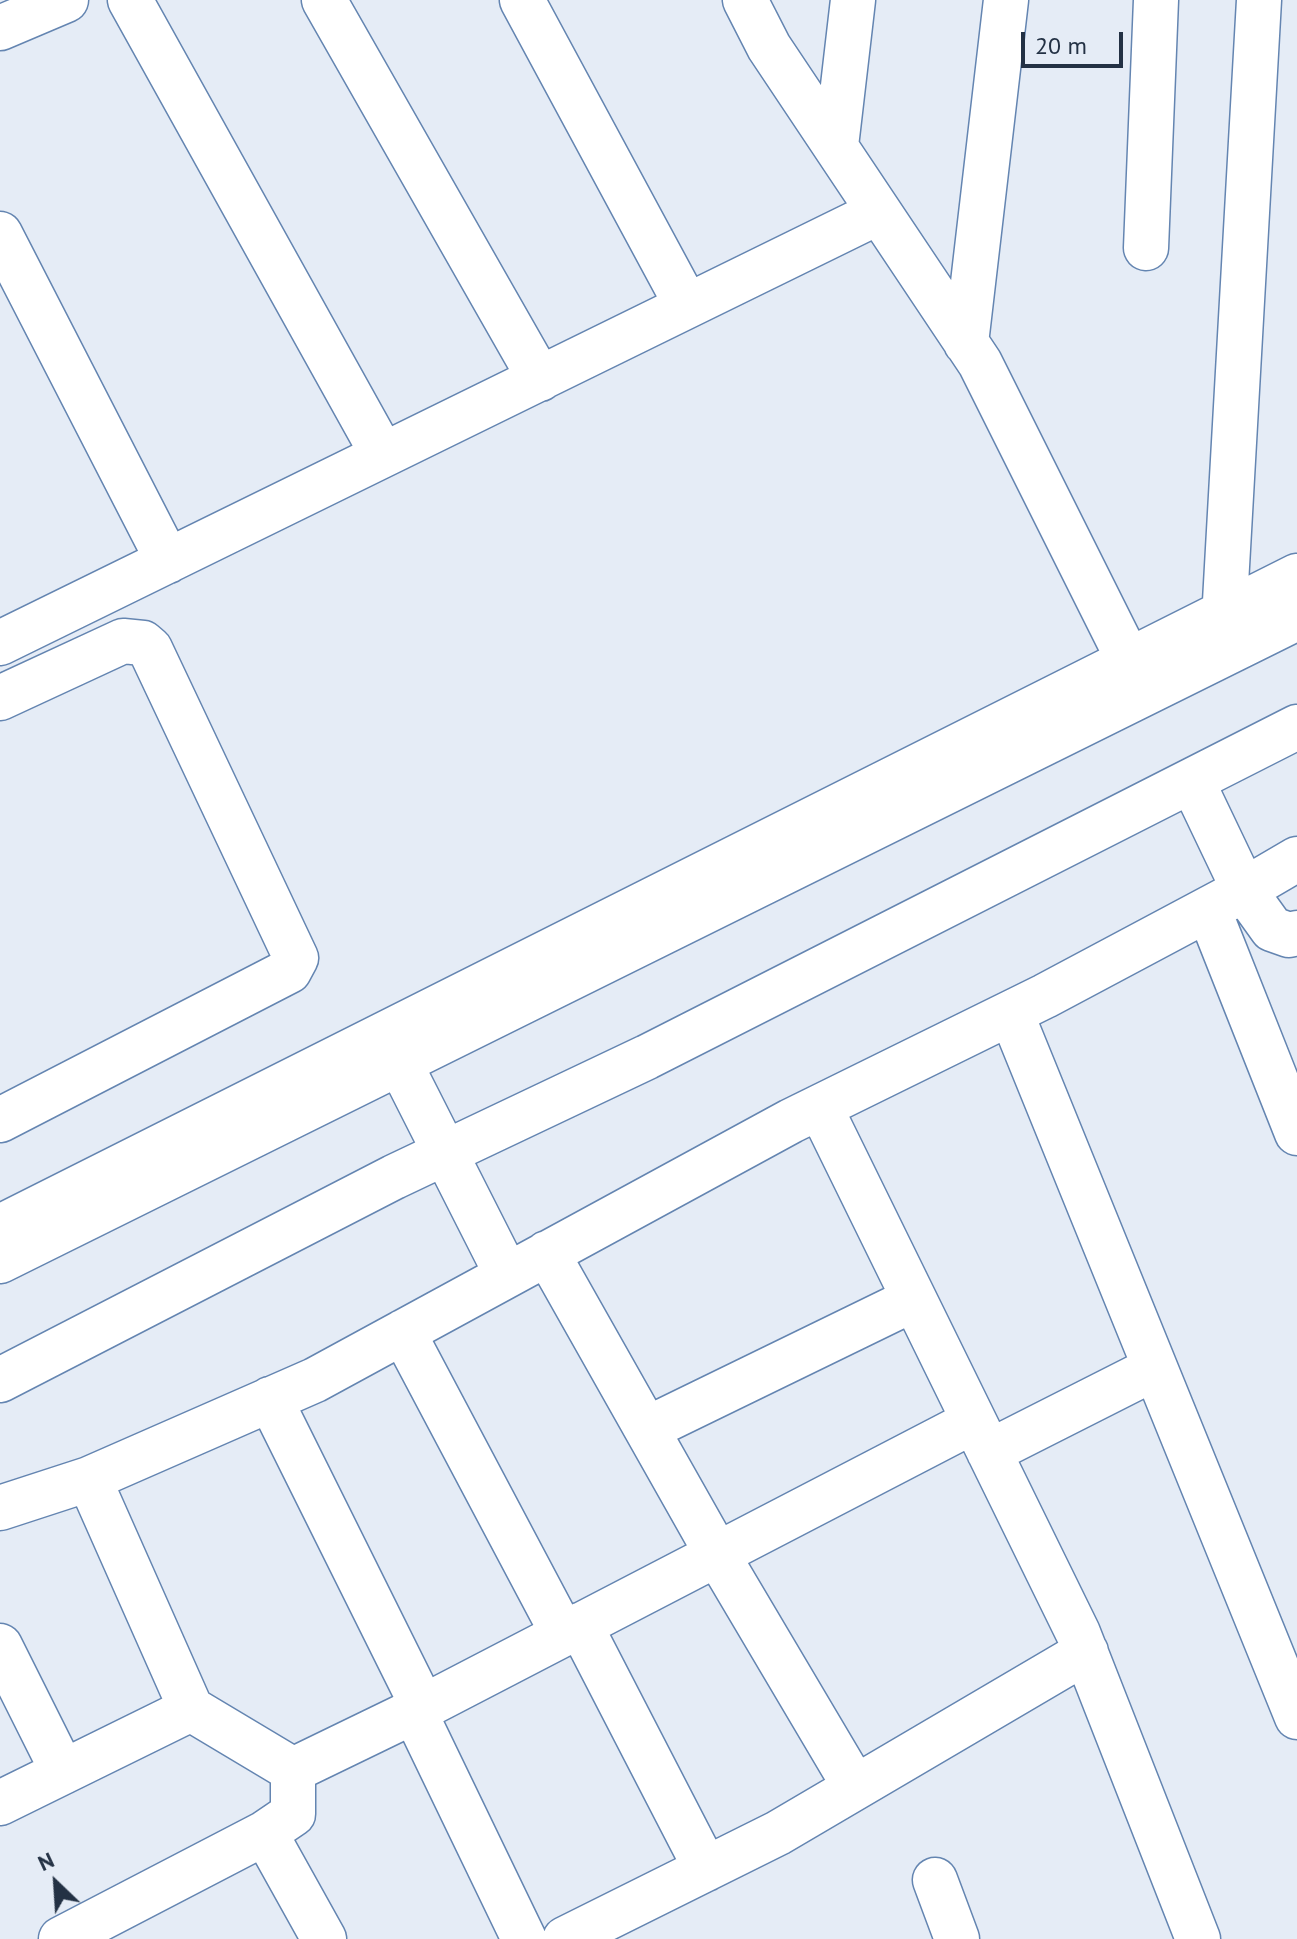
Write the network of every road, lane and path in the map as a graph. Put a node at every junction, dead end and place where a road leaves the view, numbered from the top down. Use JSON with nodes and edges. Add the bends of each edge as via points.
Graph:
{"nodes":[{"id":1,"x":66,"y":0,"type":"edge"},
{"id":2,"x":130,"y":0,"type":"edge"},
{"id":3,"x":324,"y":0,"type":"edge"},
{"id":4,"x":522,"y":0,"type":"edge"},
{"id":5,"x":745,"y":0,"type":"edge"},
{"id":6,"x":853,"y":0,"type":"edge"},
{"id":7,"x":1006,"y":0,"type":"edge"},
{"id":8,"x":1156,"y":0,"type":"edge"},
{"id":9,"x":1259,"y":0,"type":"edge"},
{"id":10,"x":0,"y":28,"type":"edge"},
{"id":11,"x":836,"y":146,"type":"junction"},
{"id":12,"x":879,"y":212,"type":"junction"},
{"id":13,"x":0,"y":234,"type":"edge"},
{"id":14,"x":1146,"y":248,"type":"dead end"},
{"id":15,"x":687,"y":306,"type":"junction"},
{"id":16,"x":966,"y":343,"type":"junction"},
{"id":17,"x":540,"y":379,"type":"junction"},
{"id":18,"x":383,"y":455,"type":"junction"},
{"id":19,"x":168,"y":561,"type":"junction"},
{"id":20,"x":1297,"y":576,"type":"edge"},
{"id":21,"x":1225,"y":612,"type":"junction"},
{"id":22,"x":1297,"y":618,"type":"edge"},
{"id":23,"x":0,"y":642,"type":"edge"},
{"id":24,"x":1222,"y":655,"type":"junction"},
{"id":25,"x":1130,"y":663,"type":"junction"},
{"id":26,"x":0,"y":698,"type":"edge"},
{"id":27,"x":1297,"y":727,"type":"edge"},
{"id":28,"x":1192,"y":781,"type":"junction"},
{"id":29,"x":1297,"y":859,"type":"edge"},
{"id":30,"x":1227,"y":900,"type":"junction"},
{"id":31,"x":1297,"y":933,"type":"edge"},
{"id":32,"x":1011,"y":1013,"type":"junction"},
{"id":33,"x":392,"y":1048,"type":"junction"},
{"id":34,"x":820,"y":1107,"type":"junction"},
{"id":35,"x":0,"y":1120,"type":"edge"},
{"id":36,"x":1297,"y":1133,"type":"edge"},
{"id":37,"x":444,"y":1153,"type":"junction"},
{"id":38,"x":0,"y":1227,"type":"edge"},
{"id":39,"x":547,"y":1253,"type":"junction"},
{"id":40,"x":0,"y":1261,"type":"edge"},
{"id":41,"x":507,"y":1275,"type":"junction"},
{"id":42,"x":914,"y":1299,"type":"junction"},
{"id":43,"x":403,"y":1332,"type":"junction"},
{"id":44,"x":1155,"y":1368,"type":"junction"},
{"id":45,"x":0,"y":1380,"type":"edge"},
{"id":46,"x":270,"y":1399,"type":"junction"},
{"id":47,"x":647,"y":1429,"type":"junction"},
{"id":48,"x":982,"y":1437,"type":"junction"},
{"id":49,"x":89,"y":1479,"type":"junction"},
{"id":50,"x":0,"y":1508,"type":"edge"},
{"id":51,"x":717,"y":1554,"type":"junction"},
{"id":52,"x":571,"y":1629,"type":"junction"},
{"id":53,"x":0,"y":1646,"type":"edge"},
{"id":54,"x":1086,"y":1652,"type":"junction"},
{"id":55,"x":191,"y":1709,"type":"junction"},
{"id":56,"x":419,"y":1709,"type":"junction"},
{"id":57,"x":1297,"y":1717,"type":"edge"},
{"id":58,"x":293,"y":1770,"type":"junction"},
{"id":59,"x":63,"y":1772,"type":"junction"},
{"id":60,"x":855,"y":1787,"type":"junction"},
{"id":61,"x":0,"y":1803,"type":"edge"},
{"id":62,"x":265,"y":1833,"type":"junction"},
{"id":63,"x":706,"y":1869,"type":"junction"},
{"id":64,"x":935,"y":1880,"type":"dead end"},
{"id":65,"x":117,"y":1926,"type":"edge"},
{"id":66,"x":61,"y":1939,"type":"edge"},
{"id":67,"x":324,"y":1939,"type":"edge"},
{"id":68,"x":524,"y":1939,"type":"edge"},
{"id":69,"x":565,"y":1939,"type":"edge"},
{"id":70,"x":957,"y":1939,"type":"edge"},
{"id":71,"x":1198,"y":1939,"type":"edge"}],
"edges":[{"from":1,"to":10,"type":"street"},
{"from":2,"to":18,"type":"street"},
{"from":3,"to":17,"type":"street"},
{"from":4,"to":15,"type":"street"},
{"from":5,"to":11,"type":"street","via":[[769,47]]},
{"from":6,"to":11,"type":"street"},
{"from":7,"to":16,"type":"street"},
{"from":8,"to":14,"type":"street"},
{"from":9,"to":21,"type":"street"},
{"from":11,"to":12,"type":"street"},
{"from":12,"to":15,"type":"street"},
{"from":12,"to":16,"type":"street"},
{"from":13,"to":19,"type":"street"},
{"from":15,"to":17,"type":"street"},
{"from":16,"to":25,"type":"street"},
{"from":17,"to":18,"type":"street"},
{"from":18,"to":19,"type":"street"},
{"from":19,"to":23,"type":"street"},
{"from":20,"to":21,"type":"street"},
{"from":21,"to":24,"type":"street"},
{"from":21,"to":25,"type":"street"},
{"from":22,"to":24,"type":"street"},
{"from":24,"to":33,"type":"street"},
{"from":25,"to":33,"type":"street"},
{"from":26,"to":35,"type":"street","via":[[123,641],[134,640],[150,649],[296,958],[289,971]]},
{"from":27,"to":28,"type":"street"},
{"from":28,"to":30,"type":"street"},
{"from":28,"to":37,"type":"street","via":[[647,1057]]},
{"from":29,"to":30,"type":"street"},
{"from":30,"to":31,"type":"street","via":[[1272,929]]},
{"from":30,"to":32,"type":"street"},
{"from":30,"to":36,"type":"street"},
{"from":32,"to":34,"type":"street"},
{"from":32,"to":44,"type":"street"},
{"from":33,"to":37,"type":"street"},
{"from":33,"to":38,"type":"street"},
{"from":33,"to":40,"type":"street"},
{"from":34,"to":39,"type":"street"},
{"from":34,"to":42,"type":"street"},
{"from":37,"to":41,"type":"street"},
{"from":37,"to":45,"type":"street"},
{"from":39,"to":41,"type":"street"},
{"from":39,"to":47,"type":"street"},
{"from":41,"to":43,"type":"street"},
{"from":42,"to":47,"type":"street"},
{"from":42,"to":48,"type":"street"},
{"from":43,"to":46,"type":"street"},
{"from":43,"to":52,"type":"street"},
{"from":44,"to":48,"type":"street"},
{"from":44,"to":57,"type":"street"},
{"from":46,"to":49,"type":"street"},
{"from":46,"to":56,"type":"street"},
{"from":47,"to":51,"type":"street"},
{"from":48,"to":51,"type":"street"},
{"from":48,"to":54,"type":"street"},
{"from":49,"to":50,"type":"street"},
{"from":49,"to":55,"type":"street"},
{"from":51,"to":52,"type":"street"},
{"from":51,"to":60,"type":"street"},
{"from":52,"to":56,"type":"street"},
{"from":52,"to":63,"type":"street"},
{"from":53,"to":59,"type":"street"},
{"from":54,"to":60,"type":"street"},
{"from":54,"to":71,"type":"street"},
{"from":55,"to":58,"type":"street"},
{"from":55,"to":59,"type":"street"},
{"from":56,"to":58,"type":"street"},
{"from":56,"to":68,"type":"street"},
{"from":58,"to":62,"type":"street","via":[[293,1814]]},
{"from":59,"to":61,"type":"street"},
{"from":60,"to":63,"type":"street"},
{"from":62,"to":65,"type":"street"},
{"from":62,"to":67,"type":"street"},
{"from":63,"to":69,"type":"street"},
{"from":64,"to":70,"type":"street"},
{"from":65,"to":66,"type":"street"}]}
